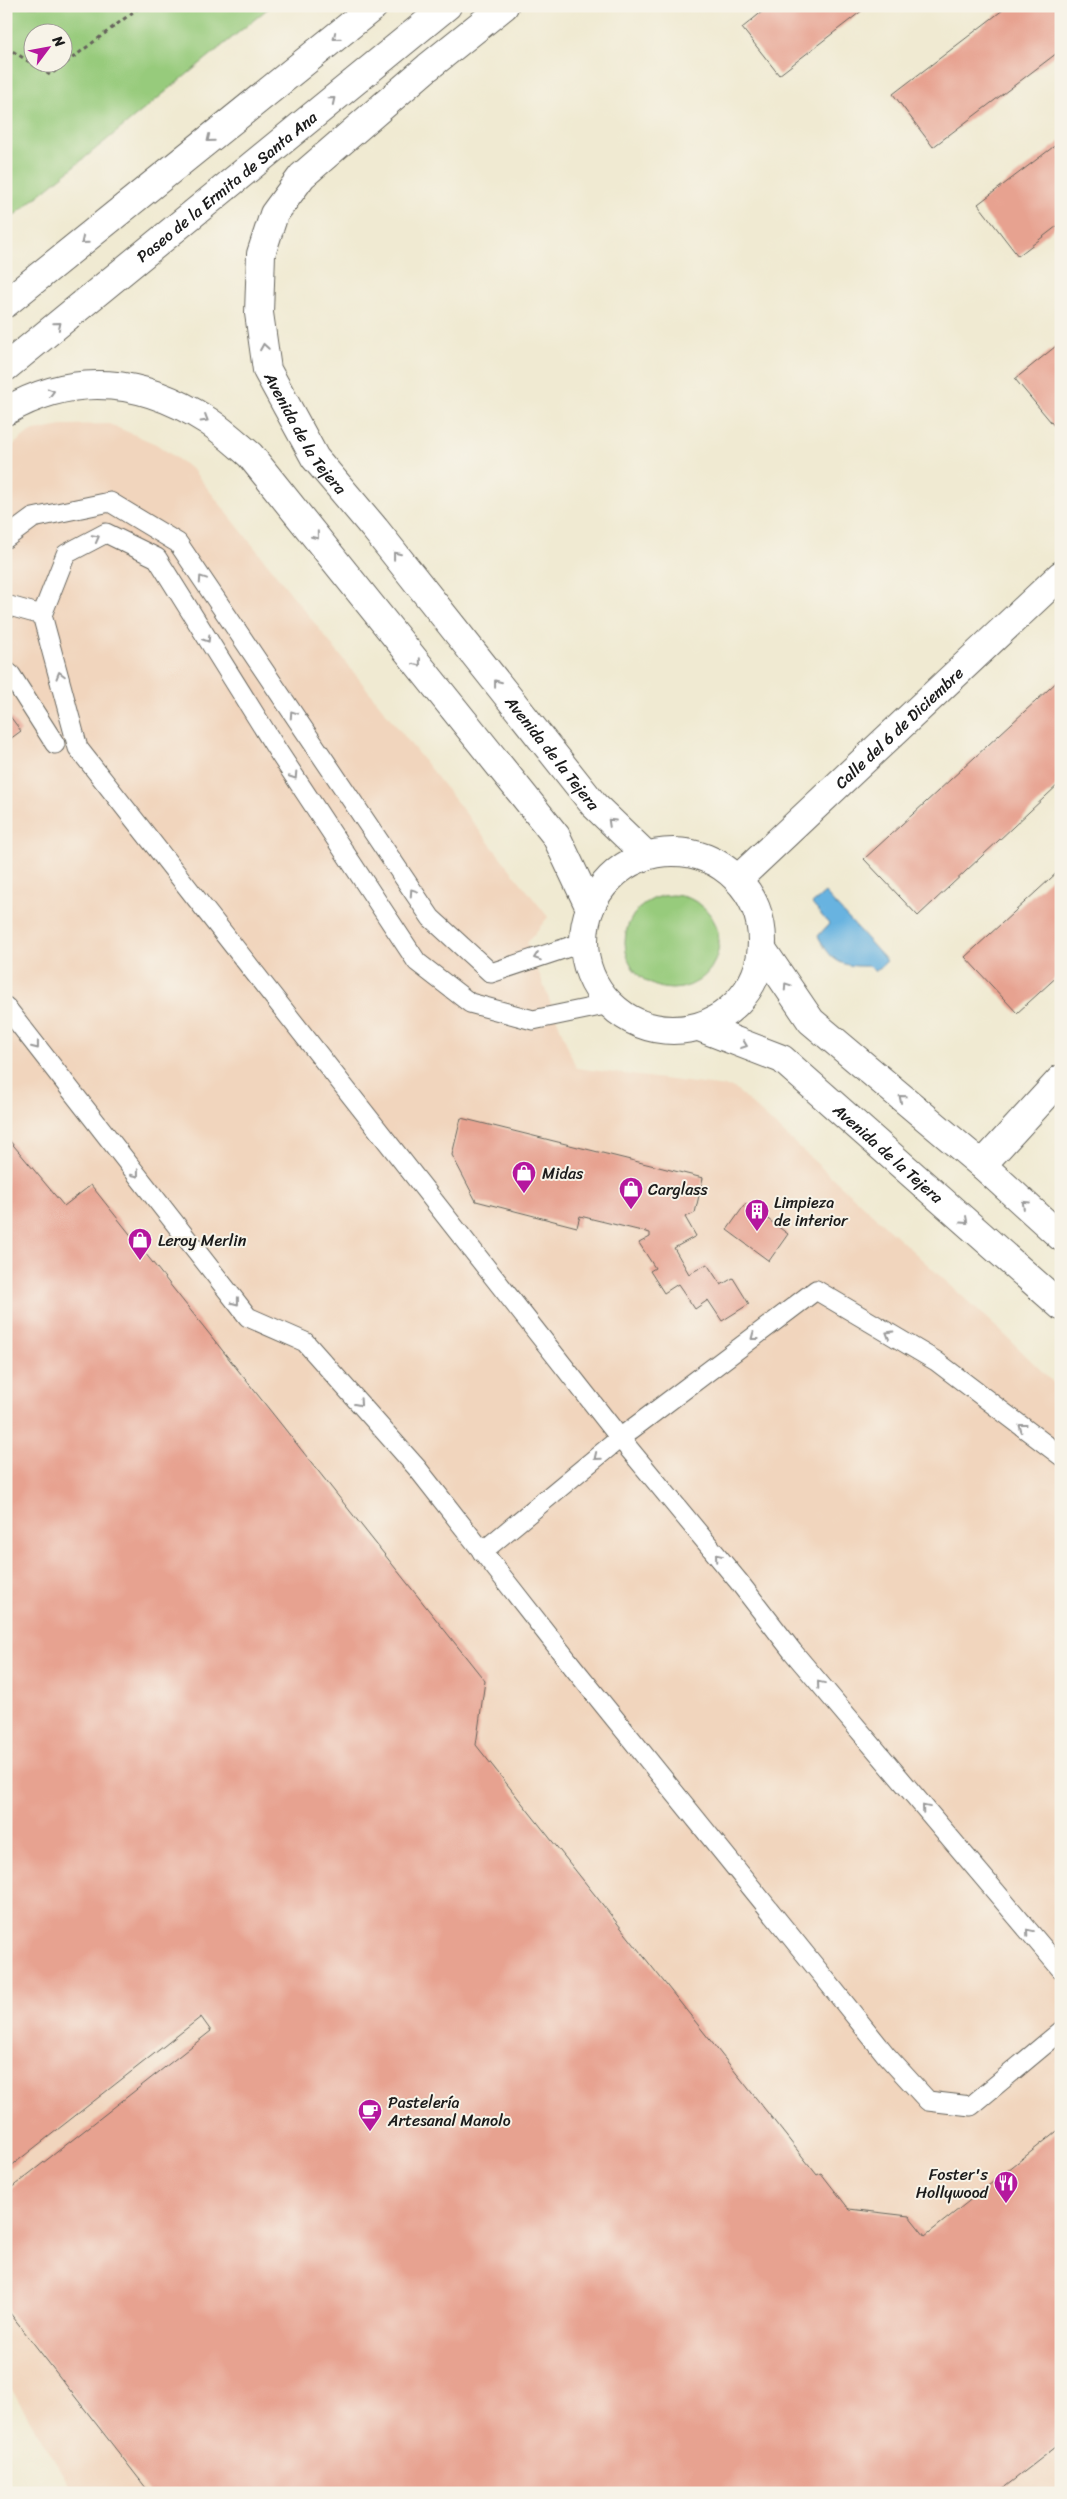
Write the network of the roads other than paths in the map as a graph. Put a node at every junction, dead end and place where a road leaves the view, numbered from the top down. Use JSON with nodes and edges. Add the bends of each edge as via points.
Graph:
{"nodes":[{"id":1,"x":374,"y":6,"type":"edge"},
{"id":2,"x":447,"y":6,"type":"edge"},
{"id":3,"x":504,"y":6,"type":"edge"},
{"id":4,"x":6,"y":304,"type":"edge"},
{"id":5,"x":6,"y":367,"type":"edge"},
{"id":6,"x":6,"y":411,"type":"edge"},
{"id":7,"x":6,"y":538,"type":"edge"},
{"id":8,"x":1061,"y":575,"type":"edge"},
{"id":9,"x":6,"y":606,"type":"edge"},
{"id":10,"x":42,"y":615,"type":"junction"},
{"id":11,"x":6,"y":671,"type":"edge"},
{"id":12,"x":55,"y":744,"type":"dead end"},
{"id":13,"x":646,"y":855,"type":"junction"},
{"id":14,"x":738,"y":879,"type":"junction"},
{"id":15,"x":590,"y":908,"type":"junction"},
{"id":16,"x":584,"y":942,"type":"junction"},
{"id":17,"x":762,"y":949,"type":"junction"},
{"id":18,"x":610,"y":1004,"type":"junction"},
{"id":19,"x":6,"y":1008,"type":"edge"},
{"id":20,"x":699,"y":1027,"type":"junction"},
{"id":21,"x":1061,"y":1079,"type":"edge"},
{"id":22,"x":982,"y":1165,"type":"junction"},
{"id":23,"x":1061,"y":1238,"type":"edge"},
{"id":24,"x":1061,"y":1306,"type":"edge"},
{"id":25,"x":620,"y":1438,"type":"junction"},
{"id":26,"x":1061,"y":1456,"type":"edge"},
{"id":27,"x":482,"y":1552,"type":"junction"},
{"id":28,"x":1061,"y":1969,"type":"edge"},
{"id":29,"x":1061,"y":2031,"type":"edge"}],
"edges":[{"from":1,"to":4,"type":"street","one_way":true},
{"from":5,"to":2,"type":"street","name":"Paseo de la Ermita de Santa Ana","one_way":true},
{"from":13,"to":3,"type":"street","name":"Avenida de la Tejera","one_way":true,"via":[[594,806],[315,458],[267,370],[259,313],[261,254],[274,214],[302,176]]},
{"from":6,"to":15,"type":"street","one_way":true,"via":[[28,398],[75,385],[117,384],[157,393],[209,421],[250,455],[556,836]]},
{"from":16,"to":7,"type":"lane","one_way":true,"via":[[490,973],[431,918],[178,543],[110,502],[34,518]]},
{"from":8,"to":14,"type":"street","name":"Calle del 6 de Diciembre"},
{"from":9,"to":10,"type":"lane"},
{"from":10,"to":18,"type":"lane","one_way":true,"via":[[66,554],[106,533],[157,558],[278,753],[417,962],[470,1003],[533,1020]]},
{"from":25,"to":10,"type":"lane","one_way":true,"via":[[78,748]]},
{"from":11,"to":12,"type":"lane"},
{"from":13,"to":14,"type":"street","via":[[671,852],[696,855],[718,864]]},
{"from":13,"to":15,"type":"street","via":[[623,867],[603,885]]},
{"from":14,"to":17,"type":"street","via":[[752,900],[761,924]]},
{"from":15,"to":16,"type":"street"},
{"from":16,"to":18,"type":"street","via":[[587,965],[596,986]]},
{"from":17,"to":20,"type":"street","via":[[756,975],[742,998],[723,1016]]},
{"from":22,"to":17,"type":"street","one_way":true,"via":[[810,1021]]},
{"from":18,"to":20,"type":"street","via":[[630,1019],[651,1028]]},
{"from":19,"to":27,"type":"lane","one_way":true,"via":[[248,1317],[304,1342],[417,1468]]},
{"from":20,"to":24,"type":"street","name":"Avenida de la Tejera","one_way":true,"via":[[782,1059]]},
{"from":21,"to":22,"type":"street"},
{"from":23,"to":22,"type":"street","one_way":true},
{"from":26,"to":25,"type":"lane","one_way":true,"via":[[936,1362],[816,1290]]},
{"from":25,"to":27,"type":"lane","one_way":true},
{"from":28,"to":25,"type":"lane","one_way":true,"via":[[793,1652]]},
{"from":27,"to":29,"type":"lane","via":[[862,2025],[928,2101],[971,2106]]}]}
